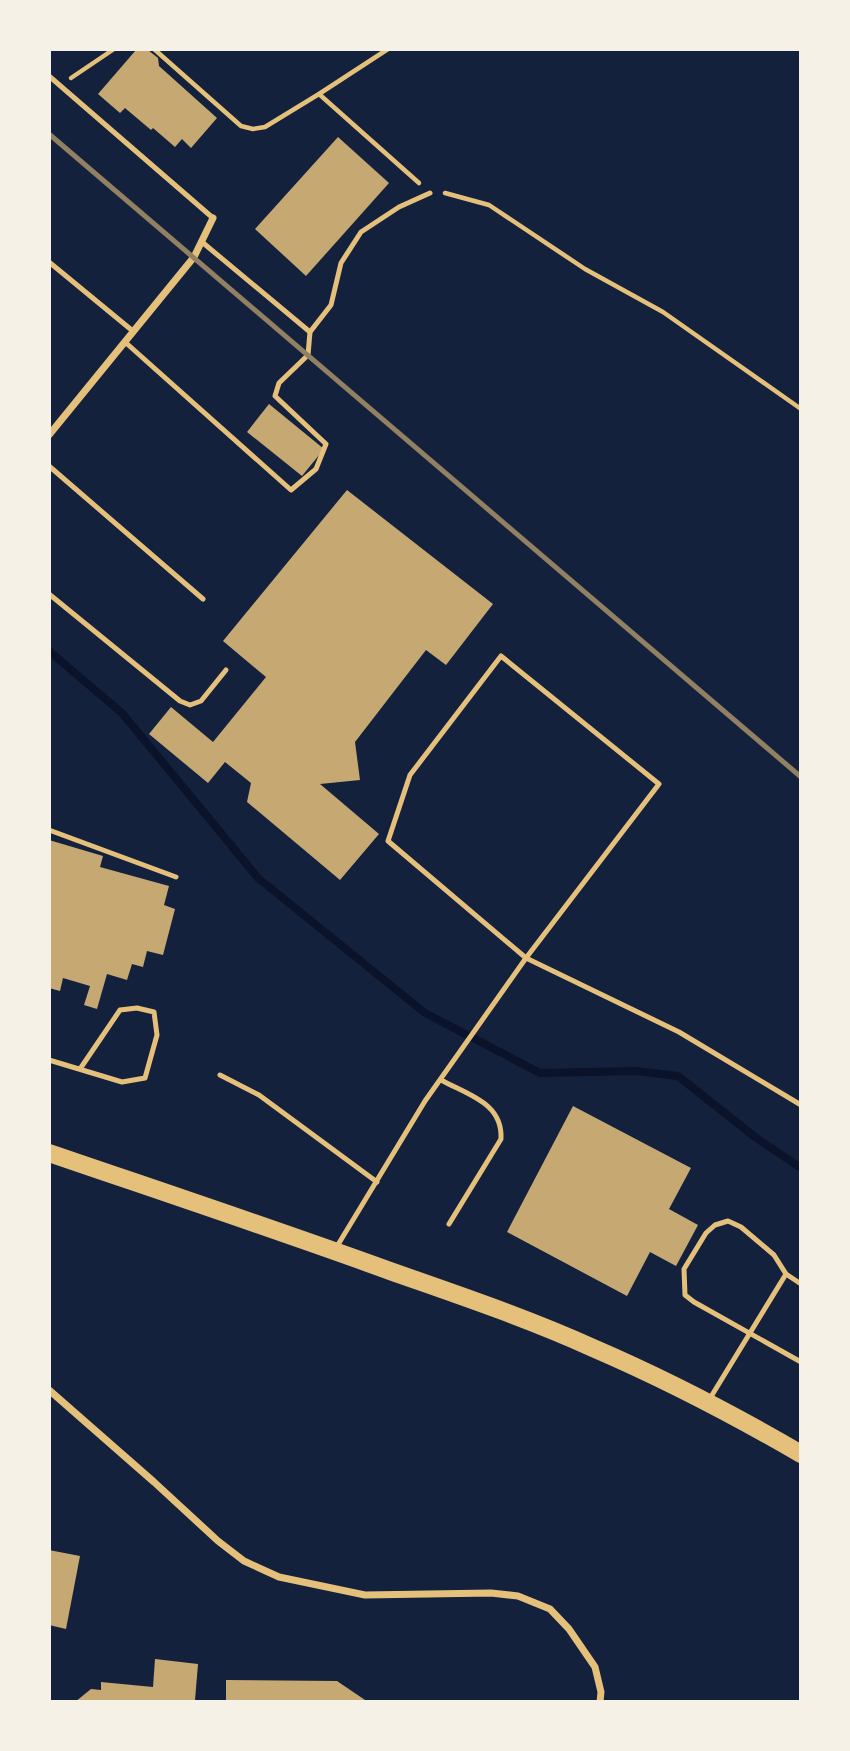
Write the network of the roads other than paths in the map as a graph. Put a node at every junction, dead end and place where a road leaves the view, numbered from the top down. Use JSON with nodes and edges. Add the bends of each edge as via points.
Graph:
{"nodes":[{"id":1,"x":49,"y":76,"type":"edge"},
{"id":2,"x":430,"y":193,"type":"road end"},
{"id":3,"x":213,"y":218,"type":"joint"},
{"id":4,"x":202,"y":242,"type":"junction"},
{"id":5,"x":49,"y":262,"type":"edge"},
{"id":6,"x":134,"y":331,"type":"junction"},
{"id":7,"x":310,"y":332,"type":"junction"},
{"id":8,"x":125,"y":342,"type":"junction"},
{"id":9,"x":49,"y":435,"type":"edge"},
{"id":10,"x":49,"y":466,"type":"edge"},
{"id":11,"x":49,"y":594,"type":"edge"},
{"id":12,"x":203,"y":599,"type":"dead end"},
{"id":13,"x":226,"y":670,"type":"dead end"},
{"id":14,"x":49,"y":830,"type":"edge"},
{"id":15,"x":176,"y":877,"type":"dead end"},
{"id":16,"x":526,"y":958,"type":"junction"},
{"id":17,"x":49,"y":1060,"type":"edge"},
{"id":18,"x":80,"y":1069,"type":"junction"},
{"id":19,"x":220,"y":1075,"type":"dead end"},
{"id":20,"x":441,"y":1080,"type":"junction"},
{"id":21,"x":801,"y":1105,"type":"edge"},
{"id":22,"x":49,"y":1153,"type":"edge"},
{"id":23,"x":377,"y":1182,"type":"junction"},
{"id":24,"x":449,"y":1224,"type":"dead end"},
{"id":25,"x":335,"y":1251,"type":"junction"},
{"id":26,"x":786,"y":1274,"type":"junction"},
{"id":27,"x":801,"y":1284,"type":"edge"},
{"id":28,"x":749,"y":1333,"type":"junction"},
{"id":29,"x":801,"y":1362,"type":"edge"},
{"id":30,"x":49,"y":1390,"type":"edge"},
{"id":31,"x":707,"y":1402,"type":"junction"},
{"id":32,"x":801,"y":1454,"type":"edge"},
{"id":33,"x":600,"y":1702,"type":"edge"}],
"edges":[{"from":1,"to":3,"type":"lane"},
{"from":2,"to":7,"type":"lane","via":[[361,232],[341,262],[331,305]]},
{"from":3,"to":4,"type":"street"},
{"from":4,"to":6,"type":"street"},
{"from":4,"to":7,"type":"lane"},
{"from":5,"to":6,"type":"lane"},
{"from":6,"to":8,"type":"street"},
{"from":7,"to":8,"type":"lane","via":[[308,355],[279,383],[275,396],[326,444],[316,469],[291,490]]},
{"from":8,"to":9,"type":"street"},
{"from":10,"to":12,"type":"lane"},
{"from":11,"to":13,"type":"lane","via":[[180,701],[190,705],[201,701]]},
{"from":14,"to":15,"type":"lane"},
{"from":16,"to":16,"type":"lane","via":[[659,784],[501,656],[410,775],[388,841]]},
{"from":16,"to":20,"type":"lane"},
{"from":16,"to":21,"type":"lane","via":[[679,1032]]},
{"from":17,"to":18,"type":"lane"},
{"from":18,"to":18,"type":"lane","via":[[122,1082],[145,1078],[157,1035],[155,1012],[137,1007],[120,1010]]},
{"from":19,"to":23,"type":"lane","via":[[259,1095]]},
{"from":20,"to":23,"type":"lane"},
{"from":20,"to":24,"type":"lane","via":[[492,1107],[502,1124],[501,1139]]},
{"from":22,"to":25,"type":"main road"},
{"from":23,"to":25,"type":"lane"},
{"from":25,"to":31,"type":"main road","via":[[549,1329]]},
{"from":26,"to":27,"type":"lane"},
{"from":26,"to":28,"type":"lane"},
{"from":26,"to":28,"type":"lane","via":[[774,1255],[741,1227],[728,1222],[715,1225],[684,1269],[685,1295]]},
{"from":28,"to":29,"type":"lane"},
{"from":28,"to":31,"type":"lane"},
{"from":30,"to":33,"type":"street","via":[[218,1541],[244,1561],[279,1577],[365,1595],[518,1596],[550,1609],[595,1667]]},
{"from":31,"to":32,"type":"main road"}]}
